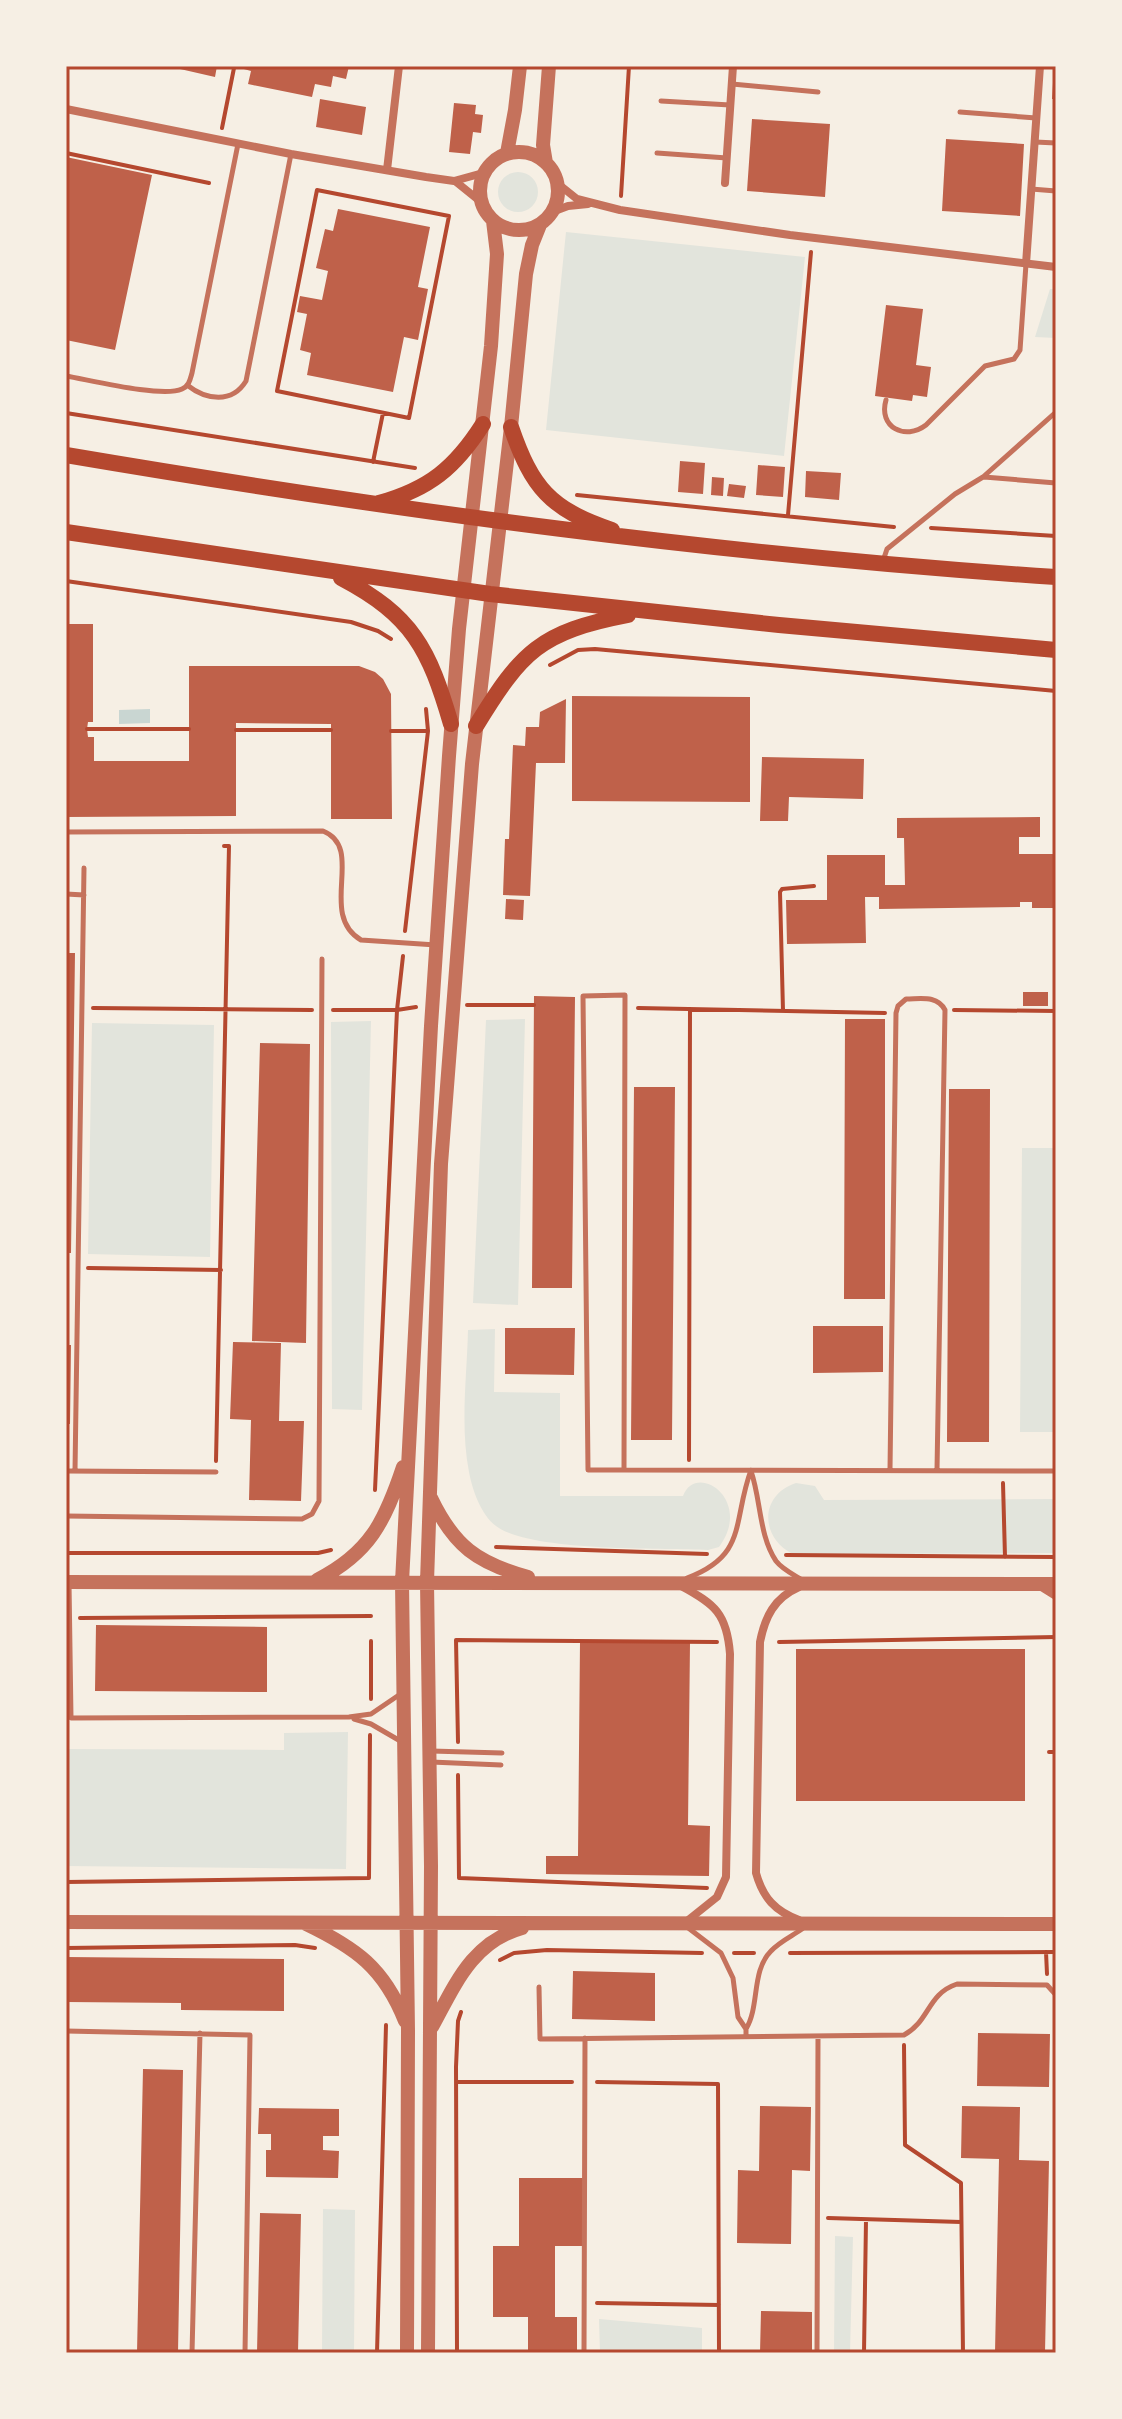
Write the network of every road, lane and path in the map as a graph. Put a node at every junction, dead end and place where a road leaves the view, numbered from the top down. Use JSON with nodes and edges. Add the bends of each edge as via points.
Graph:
{"nodes":[{"id":1,"x":399,"y":66,"type":"edge"},
{"id":2,"x":520,"y":66,"type":"edge"},
{"id":3,"x":549,"y":66,"type":"edge"},
{"id":4,"x":629,"y":66,"type":"edge"},
{"id":5,"x":733,"y":66,"type":"edge"},
{"id":6,"x":1039,"y":66,"type":"edge"},
{"id":7,"x":234,"y":68,"type":"edge"},
{"id":8,"x":731,"y":84,"type":"junction"},
{"id":9,"x":818,"y":92,"type":"dead end"},
{"id":10,"x":661,"y":101,"type":"dead end"},
{"id":11,"x":730,"y":105,"type":"junction"},
{"id":12,"x":66,"y":109,"type":"edge"},
{"id":13,"x":960,"y":112,"type":"dead end"},
{"id":14,"x":1036,"y":118,"type":"junction"},
{"id":15,"x":219,"y":140,"type":"junction"},
{"id":16,"x":1035,"y":142,"type":"junction"},
{"id":17,"x":1056,"y":143,"type":"edge"},
{"id":18,"x":238,"y":144,"type":"junction"},
{"id":19,"x":66,"y":153,"type":"edge"},
{"id":20,"x":507,"y":153,"type":"junction"},
{"id":21,"x":657,"y":153,"type":"dead end"},
{"id":22,"x":291,"y":154,"type":"junction"},
{"id":23,"x":727,"y":158,"type":"junction"},
{"id":24,"x":546,"y":163,"type":"junction"},
{"id":25,"x":387,"y":170,"type":"junction"},
{"id":26,"x":483,"y":173,"type":"junction"},
{"id":27,"x":454,"y":181,"type":"junction"},
{"id":28,"x":209,"y":183,"type":"dead end"},
{"id":29,"x":557,"y":183,"type":"junction"},
{"id":30,"x":725,"y":183,"type":"dead end"},
{"id":31,"x":1031,"y":189,"type":"junction"},
{"id":32,"x":1056,"y":191,"type":"edge"},
{"id":33,"x":481,"y":202,"type":"junction"},
{"id":34,"x":588,"y":204,"type":"junction"},
{"id":35,"x":620,"y":210,"type":"junction"},
{"id":36,"x":552,"y":212,"type":"junction"},
{"id":37,"x":493,"y":221,"type":"junction"},
{"id":38,"x":540,"y":225,"type":"junction"},
{"id":39,"x":812,"y":238,"type":"junction"},
{"id":40,"x":1026,"y":264,"type":"junction"},
{"id":41,"x":1056,"y":267,"type":"edge"},
{"id":42,"x":420,"y":325,"type":"dead end"},
{"id":43,"x":427,"y":327,"type":"junction"},
{"id":44,"x":66,"y":376,"type":"edge"},
{"id":45,"x":187,"y":385,"type":"junction"},
{"id":46,"x":886,"y":400,"type":"dead end"},
{"id":47,"x":1056,"y":412,"type":"edge"},
{"id":48,"x":66,"y":413,"type":"edge"},
{"id":49,"x":383,"y":413,"type":"junction"},
{"id":50,"x":483,"y":424,"type":"junction"},
{"id":51,"x":511,"y":427,"type":"junction"},
{"id":52,"x":66,"y":455,"type":"edge"},
{"id":53,"x":373,"y":462,"type":"junction"},
{"id":54,"x":444,"y":473,"type":"junction"},
{"id":55,"x":983,"y":477,"type":"junction"},
{"id":56,"x":1056,"y":483,"type":"edge"},
{"id":57,"x":573,"y":494,"type":"dead end"},
{"id":58,"x":373,"y":505,"type":"junction"},
{"id":59,"x":788,"y":515,"type":"junction"},
{"id":60,"x":471,"y":519,"type":"junction"},
{"id":61,"x":500,"y":523,"type":"junction"},
{"id":62,"x":914,"y":527,"type":"junction"},
{"id":63,"x":66,"y":532,"type":"edge"},
{"id":64,"x":1056,"y":536,"type":"edge"},
{"id":65,"x":648,"y":541,"type":"junction"},
{"id":66,"x":882,"y":563,"type":"junction"},
{"id":67,"x":328,"y":572,"type":"junction"},
{"id":68,"x":1056,"y":577,"type":"edge"},
{"id":69,"x":66,"y":581,"type":"edge"},
{"id":70,"x":463,"y":590,"type":"junction"},
{"id":71,"x":490,"y":594,"type":"junction"},
{"id":72,"x":645,"y":612,"type":"junction"},
{"id":73,"x":396,"y":642,"type":"dead end"},
{"id":74,"x":1056,"y":650,"type":"edge"},
{"id":75,"x":550,"y":665,"type":"dead end"},
{"id":76,"x":1056,"y":691,"type":"edge"},
{"id":77,"x":424,"y":696,"type":"dead end"},
{"id":78,"x":451,"y":724,"type":"junction"},
{"id":79,"x":476,"y":726,"type":"junction"},
{"id":80,"x":87,"y":729,"type":"dead end"},
{"id":81,"x":189,"y":729,"type":"dead end"},
{"id":82,"x":236,"y":730,"type":"dead end"},
{"id":83,"x":331,"y":730,"type":"dead end"},
{"id":84,"x":391,"y":731,"type":"dead end"},
{"id":85,"x":428,"y":731,"type":"junction"},
{"id":86,"x":66,"y":832,"type":"edge"},
{"id":87,"x":214,"y":846,"type":"dead end"},
{"id":88,"x":84,"y":868,"type":"dead end"},
{"id":89,"x":814,"y":886,"type":"dead end"},
{"id":90,"x":66,"y":894,"type":"edge"},
{"id":91,"x":84,"y":895,"type":"junction"},
{"id":92,"x":404,"y":943,"type":"junction"},
{"id":93,"x":437,"y":945,"type":"junction"},
{"id":94,"x":322,"y":959,"type":"dead end"},
{"id":95,"x":457,"y":1005,"type":"dead end"},
{"id":96,"x":534,"y":1005,"type":"dead end"},
{"id":97,"x":425,"y":1006,"type":"dead end"},
{"id":98,"x":625,"y":1007,"type":"junction"},
{"id":99,"x":91,"y":1008,"type":"dead end"},
{"id":100,"x":225,"y":1009,"type":"junction"},
{"id":101,"x":690,"y":1009,"type":"junction"},
{"id":102,"x":307,"y":1010,"type":"dead end"},
{"id":103,"x":337,"y":1010,"type":"dead end"},
{"id":104,"x":397,"y":1010,"type":"junction"},
{"id":105,"x":945,"y":1010,"type":"junction"},
{"id":106,"x":783,"y":1011,"type":"junction"},
{"id":107,"x":1056,"y":1011,"type":"edge"},
{"id":108,"x":896,"y":1013,"type":"junction"},
{"id":109,"x":97,"y":1269,"type":"dead end"},
{"id":110,"x":221,"y":1270,"type":"junction"},
{"id":111,"x":408,"y":1452,"type":"junction"},
{"id":112,"x":624,"y":1470,"type":"junction"},
{"id":113,"x":689,"y":1470,"type":"junction"},
{"id":114,"x":751,"y":1470,"type":"junction"},
{"id":115,"x":890,"y":1470,"type":"junction"},
{"id":116,"x":937,"y":1470,"type":"junction"},
{"id":117,"x":66,"y":1471,"type":"edge"},
{"id":118,"x":75,"y":1471,"type":"junction"},
{"id":119,"x":1003,"y":1471,"type":"junction"},
{"id":120,"x":1056,"y":1471,"type":"edge"},
{"id":121,"x":216,"y":1472,"type":"joint"},
{"id":122,"x":430,"y":1496,"type":"junction"},
{"id":123,"x":375,"y":1505,"type":"dead end"},
{"id":124,"x":66,"y":1516,"type":"edge"},
{"id":125,"x":492,"y":1546,"type":"dead end"},
{"id":126,"x":339,"y":1548,"type":"dead end"},
{"id":127,"x":66,"y":1553,"type":"edge"},
{"id":128,"x":725,"y":1555,"type":"junction"},
{"id":129,"x":774,"y":1555,"type":"junction"},
{"id":130,"x":1005,"y":1557,"type":"junction"},
{"id":131,"x":1056,"y":1557,"type":"edge"},
{"id":132,"x":67,"y":1582,"type":"edge"},
{"id":133,"x":313,"y":1582,"type":"junction"},
{"id":134,"x":402,"y":1582,"type":"junction"},
{"id":135,"x":427,"y":1582,"type":"junction"},
{"id":136,"x":547,"y":1583,"type":"junction"},
{"id":137,"x":675,"y":1583,"type":"junction"},
{"id":138,"x":807,"y":1584,"type":"junction"},
{"id":139,"x":1037,"y":1584,"type":"junction"},
{"id":140,"x":1056,"y":1584,"type":"edge"},
{"id":141,"x":1056,"y":1596,"type":"edge"},
{"id":142,"x":371,"y":1616,"type":"dead end"},
{"id":143,"x":70,"y":1618,"type":"junction"},
{"id":144,"x":1056,"y":1637,"type":"edge"},
{"id":145,"x":371,"y":1641,"type":"dead end"},
{"id":146,"x":720,"y":1642,"type":"dead end"},
{"id":147,"x":779,"y":1642,"type":"dead end"},
{"id":148,"x":403,"y":1692,"type":"junction"},
{"id":149,"x":371,"y":1714,"type":"junction"},
{"id":150,"x":349,"y":1717,"type":"junction"},
{"id":151,"x":371,"y":1724,"type":"junction"},
{"id":152,"x":403,"y":1743,"type":"junction"},
{"id":153,"x":458,"y":1752,"type":"junction"},
{"id":154,"x":1049,"y":1752,"type":"dead end"},
{"id":155,"x":1056,"y":1752,"type":"edge"},
{"id":156,"x":502,"y":1753,"type":"dead end"},
{"id":157,"x":429,"y":1756,"type":"junction"},
{"id":158,"x":458,"y":1762,"type":"junction"},
{"id":159,"x":501,"y":1765,"type":"dead end"},
{"id":160,"x":66,"y":1882,"type":"edge"},
{"id":161,"x":715,"y":1889,"type":"dead end"},
{"id":162,"x":66,"y":1922,"type":"edge"},
{"id":163,"x":302,"y":1922,"type":"junction"},
{"id":164,"x":407,"y":1923,"type":"junction"},
{"id":165,"x":430,"y":1923,"type":"junction"},
{"id":166,"x":538,"y":1923,"type":"junction"},
{"id":167,"x":683,"y":1923,"type":"junction"},
{"id":168,"x":1053,"y":1923,"type":"edge"},
{"id":169,"x":809,"y":1924,"type":"junction"},
{"id":170,"x":66,"y":1948,"type":"edge"},
{"id":171,"x":318,"y":1949,"type":"dead end"},
{"id":172,"x":769,"y":1952,"type":"junction"},
{"id":173,"x":1046,"y":1952,"type":"junction"},
{"id":174,"x":1056,"y":1952,"type":"edge"},
{"id":175,"x":721,"y":1953,"type":"junction"},
{"id":176,"x":491,"y":1964,"type":"dead end"},
{"id":177,"x":1047,"y":1985,"type":"junction"},
{"id":178,"x":539,"y":1987,"type":"dead end"},
{"id":179,"x":1056,"y":1995,"type":"edge"},
{"id":180,"x":462,"y":2010,"type":"dead end"},
{"id":181,"x":386,"y":2023,"type":"dead end"},
{"id":182,"x":408,"y":2030,"type":"junction"},
{"id":183,"x":66,"y":2031,"type":"edge"},
{"id":184,"x":430,"y":2031,"type":"junction"},
{"id":185,"x":200,"y":2033,"type":"junction"},
{"id":186,"x":746,"y":2033,"type":"junction"},
{"id":187,"x":904,"y":2035,"type":"junction"},
{"id":188,"x":818,"y":2036,"type":"junction"},
{"id":189,"x":585,"y":2038,"type":"junction"},
{"id":190,"x":718,"y":2084,"type":"dead end"},
{"id":191,"x":818,"y":2218,"type":"junction"},
{"id":192,"x":866,"y":2220,"type":"junction"},
{"id":193,"x":961,"y":2222,"type":"junction"},
{"id":194,"x":585,"y":2303,"type":"junction"},
{"id":195,"x":719,"y":2305,"type":"junction"},
{"id":196,"x":192,"y":2353,"type":"edge"},
{"id":197,"x":245,"y":2353,"type":"edge"},
{"id":198,"x":377,"y":2353,"type":"edge"},
{"id":199,"x":407,"y":2353,"type":"edge"},
{"id":200,"x":428,"y":2353,"type":"edge"},
{"id":201,"x":457,"y":2353,"type":"edge"},
{"id":202,"x":584,"y":2353,"type":"edge"},
{"id":203,"x":719,"y":2353,"type":"edge"},
{"id":204,"x":817,"y":2353,"type":"edge"},
{"id":205,"x":864,"y":2353,"type":"edge"},
{"id":206,"x":963,"y":2353,"type":"edge"}],
"edges":[{"from":1,"to":25,"type":"street"},
{"from":2,"to":20,"type":"street"},
{"from":3,"to":24,"type":"street"},
{"from":4,"to":35,"type":"path"},
{"from":5,"to":8,"type":"street"},
{"from":6,"to":14,"type":"street"},
{"from":7,"to":15,"type":"path"},
{"from":8,"to":9,"type":"lane"},
{"from":8,"to":11,"type":"street"},
{"from":10,"to":11,"type":"lane"},
{"from":11,"to":23,"type":"street"},
{"from":12,"to":15,"type":"street"},
{"from":13,"to":14,"type":"lane"},
{"from":14,"to":16,"type":"street"},
{"from":15,"to":18,"type":"street"},
{"from":16,"to":17,"type":"lane"},
{"from":16,"to":31,"type":"street"},
{"from":18,"to":22,"type":"street"},
{"from":18,"to":45,"type":"lane"},
{"from":19,"to":28,"type":"path"},
{"from":20,"to":24,"type":"street","via":[[527,153]]},
{"from":20,"to":26,"type":"street"},
{"from":21,"to":23,"type":"lane"},
{"from":22,"to":25,"type":"street"},
{"from":22,"to":45,"type":"lane","via":[[246,381],[236,393],[221,398]]},
{"from":23,"to":30,"type":"street"},
{"from":24,"to":29,"type":"street"},
{"from":25,"to":27,"type":"street"},
{"from":26,"to":27,"type":"street"},
{"from":26,"to":33,"type":"street"},
{"from":27,"to":33,"type":"street"},
{"from":29,"to":34,"type":"street"},
{"from":29,"to":36,"type":"street"},
{"from":31,"to":32,"type":"lane"},
{"from":31,"to":40,"type":"street"},
{"from":33,"to":37,"type":"street"},
{"from":34,"to":35,"type":"street"},
{"from":34,"to":36,"type":"street"},
{"from":35,"to":39,"type":"street"},
{"from":36,"to":38,"type":"street"},
{"from":37,"to":38,"type":"street","via":[[516,231]]},
{"from":37,"to":50,"type":"street","via":[[497,254]]},
{"from":38,"to":51,"type":"street","via":[[526,274]]},
{"from":39,"to":40,"type":"street"},
{"from":39,"to":59,"type":"path"},
{"from":40,"to":41,"type":"street"},
{"from":40,"to":46,"type":"lane","via":[[1020,350],[1014,359],[985,366],[915,432],[900,431],[888,422]]},
{"from":42,"to":43,"type":"path"},
{"from":43,"to":49,"type":"path","via":[[409,418]]},
{"from":43,"to":49,"type":"path","via":[[449,216],[317,190],[277,391]]},
{"from":44,"to":45,"type":"lane","via":[[163,392]]},
{"from":47,"to":55,"type":"lane"},
{"from":48,"to":53,"type":"path"},
{"from":49,"to":53,"type":"path"},
{"from":50,"to":54,"type":"main road"},
{"from":50,"to":60,"type":"street"},
{"from":51,"to":61,"type":"street"},
{"from":51,"to":65,"type":"main road","via":[[530,474],[553,501],[584,519]]},
{"from":52,"to":58,"type":"main road"},
{"from":53,"to":54,"type":"path"},
{"from":54,"to":58,"type":"main road","via":[[412,493]]},
{"from":55,"to":56,"type":"lane"},
{"from":55,"to":62,"type":"lane"},
{"from":57,"to":59,"type":"path"},
{"from":58,"to":60,"type":"main road"},
{"from":59,"to":62,"type":"path"},
{"from":60,"to":61,"type":"main road"},
{"from":60,"to":70,"type":"street"},
{"from":61,"to":65,"type":"main road"},
{"from":61,"to":71,"type":"street"},
{"from":62,"to":64,"type":"path"},
{"from":62,"to":66,"type":"lane","via":[[887,549]]},
{"from":63,"to":67,"type":"main road"},
{"from":65,"to":66,"type":"main road"},
{"from":66,"to":68,"type":"main road"},
{"from":67,"to":70,"type":"main road"},
{"from":67,"to":78,"type":"main road","via":[[384,604],[413,632]]},
{"from":69,"to":73,"type":"path","via":[[351,622]]},
{"from":70,"to":71,"type":"main road"},
{"from":70,"to":78,"type":"street"},
{"from":71,"to":72,"type":"main road"},
{"from":71,"to":79,"type":"street"},
{"from":72,"to":74,"type":"main road"},
{"from":72,"to":79,"type":"main road","via":[[571,630],[537,646],[512,672]]},
{"from":75,"to":76,"type":"path","via":[[578,650],[595,649]]},
{"from":77,"to":85,"type":"path"},
{"from":78,"to":93,"type":"street"},
{"from":79,"to":122,"type":"street","via":[[441,1164]]},
{"from":80,"to":81,"type":"path"},
{"from":82,"to":83,"type":"path"},
{"from":84,"to":85,"type":"path"},
{"from":85,"to":92,"type":"path"},
{"from":86,"to":92,"type":"lane","via":[[323,831],[341,847],[345,927],[361,940]]},
{"from":87,"to":100,"type":"path","via":[[229,846]]},
{"from":88,"to":91,"type":"lane"},
{"from":89,"to":106,"type":"path","via":[[780,892]]},
{"from":90,"to":91,"type":"lane"},
{"from":91,"to":118,"type":"lane"},
{"from":92,"to":93,"type":"lane"},
{"from":92,"to":104,"type":"path"},
{"from":93,"to":111,"type":"street"},
{"from":94,"to":124,"type":"lane","via":[[316,1510],[302,1519]]},
{"from":95,"to":96,"type":"path"},
{"from":97,"to":104,"type":"path"},
{"from":98,"to":101,"type":"path"},
{"from":98,"to":112,"type":"lane"},
{"from":98,"to":112,"type":"lane","via":[[625,995],[583,996],[588,1470]]},
{"from":99,"to":100,"type":"path"},
{"from":100,"to":102,"type":"path"},
{"from":100,"to":110,"type":"path"},
{"from":101,"to":106,"type":"path"},
{"from":101,"to":113,"type":"path"},
{"from":103,"to":104,"type":"path"},
{"from":104,"to":123,"type":"path"},
{"from":105,"to":107,"type":"path"},
{"from":105,"to":108,"type":"lane","via":[[935,999],[906,999]]},
{"from":105,"to":116,"type":"lane"},
{"from":106,"to":108,"type":"path"},
{"from":108,"to":115,"type":"lane"},
{"from":109,"to":110,"type":"path"},
{"from":110,"to":121,"type":"path"},
{"from":111,"to":133,"type":"street","via":[[391,1502],[367,1544]]},
{"from":111,"to":134,"type":"street"},
{"from":112,"to":113,"type":"lane"},
{"from":113,"to":114,"type":"lane"},
{"from":114,"to":115,"type":"lane"},
{"from":114,"to":128,"type":"lane","via":[[736,1533]]},
{"from":114,"to":129,"type":"lane"},
{"from":115,"to":116,"type":"lane"},
{"from":116,"to":119,"type":"lane"},
{"from":117,"to":118,"type":"lane"},
{"from":118,"to":121,"type":"lane"},
{"from":119,"to":120,"type":"lane"},
{"from":119,"to":130,"type":"path"},
{"from":122,"to":135,"type":"street"},
{"from":122,"to":136,"type":"street","via":[[460,1545],[506,1571]]},
{"from":125,"to":128,"type":"path"},
{"from":126,"to":127,"type":"path","via":[[318,1553]]},
{"from":128,"to":137,"type":"lane","via":[[709,1570]]},
{"from":129,"to":130,"type":"path"},
{"from":129,"to":138,"type":"lane"},
{"from":130,"to":131,"type":"path"},
{"from":132,"to":133,"type":"street"},
{"from":132,"to":143,"type":"lane"},
{"from":133,"to":134,"type":"street"},
{"from":134,"to":135,"type":"street"},
{"from":134,"to":148,"type":"street"},
{"from":135,"to":136,"type":"street"},
{"from":135,"to":157,"type":"street"},
{"from":136,"to":137,"type":"street"},
{"from":137,"to":138,"type":"street"},
{"from":137,"to":167,"type":"street","via":[[716,1609],[727,1630],[730,1654],[726,1877],[717,1897]]},
{"from":138,"to":139,"type":"street"},
{"from":138,"to":169,"type":"street","via":[[775,1602],[760,1642],[756,1873],[769,1902]]},
{"from":139,"to":140,"type":"street"},
{"from":139,"to":141,"type":"street"},
{"from":142,"to":143,"type":"path"},
{"from":143,"to":150,"type":"lane","via":[[71,1718]]},
{"from":144,"to":147,"type":"path"},
{"from":145,"to":149,"type":"path"},
{"from":146,"to":153,"type":"path","via":[[456,1640]]},
{"from":148,"to":149,"type":"lane"},
{"from":148,"to":152,"type":"street"},
{"from":149,"to":150,"type":"lane"},
{"from":150,"to":151,"type":"lane"},
{"from":151,"to":152,"type":"lane"},
{"from":151,"to":160,"type":"path","via":[[369,1878]]},
{"from":152,"to":164,"type":"street"},
{"from":153,"to":156,"type":"lane"},
{"from":153,"to":157,"type":"lane"},
{"from":154,"to":155,"type":"path"},
{"from":157,"to":158,"type":"lane"},
{"from":157,"to":165,"type":"street"},
{"from":158,"to":159,"type":"lane"},
{"from":158,"to":161,"type":"path","via":[[459,1878]]},
{"from":162,"to":163,"type":"street"},
{"from":163,"to":164,"type":"street"},
{"from":163,"to":182,"type":"street","via":[[349,1945],[367,1961],[386,1983]]},
{"from":164,"to":165,"type":"street"},
{"from":164,"to":182,"type":"street"},
{"from":165,"to":166,"type":"street"},
{"from":165,"to":184,"type":"street"},
{"from":166,"to":167,"type":"street"},
{"from":166,"to":184,"type":"street","via":[[504,1933],[468,1962]]},
{"from":167,"to":169,"type":"street"},
{"from":167,"to":175,"type":"lane"},
{"from":168,"to":169,"type":"street"},
{"from":169,"to":172,"type":"lane"},
{"from":170,"to":171,"type":"path"},
{"from":172,"to":173,"type":"path"},
{"from":172,"to":175,"type":"path"},
{"from":172,"to":186,"type":"lane","via":[[758,1974]]},
{"from":173,"to":174,"type":"path"},
{"from":173,"to":177,"type":"path"},
{"from":175,"to":176,"type":"path","via":[[547,1950],[514,1953]]},
{"from":175,"to":186,"type":"lane"},
{"from":177,"to":179,"type":"lane"},
{"from":177,"to":187,"type":"lane","via":[[957,1984],[936,1995],[920,2022]]},
{"from":178,"to":189,"type":"lane","via":[[540,2039]]},
{"from":180,"to":201,"type":"path","via":[[456,2067]]},
{"from":181,"to":198,"type":"path"},
{"from":182,"to":199,"type":"street"},
{"from":183,"to":185,"type":"lane"},
{"from":184,"to":200,"type":"street"},
{"from":185,"to":196,"type":"lane"},
{"from":185,"to":197,"type":"lane","via":[[250,2035]]},
{"from":186,"to":188,"type":"lane"},
{"from":186,"to":189,"type":"lane"},
{"from":187,"to":188,"type":"lane"},
{"from":187,"to":193,"type":"path","via":[[905,2145],[961,2183]]},
{"from":188,"to":191,"type":"lane"},
{"from":189,"to":194,"type":"lane"},
{"from":190,"to":195,"type":"path"},
{"from":191,"to":192,"type":"path"},
{"from":191,"to":204,"type":"lane"},
{"from":192,"to":193,"type":"path"},
{"from":192,"to":205,"type":"path"},
{"from":193,"to":206,"type":"path"},
{"from":194,"to":195,"type":"path"},
{"from":194,"to":202,"type":"lane"},
{"from":195,"to":203,"type":"path"}]}
